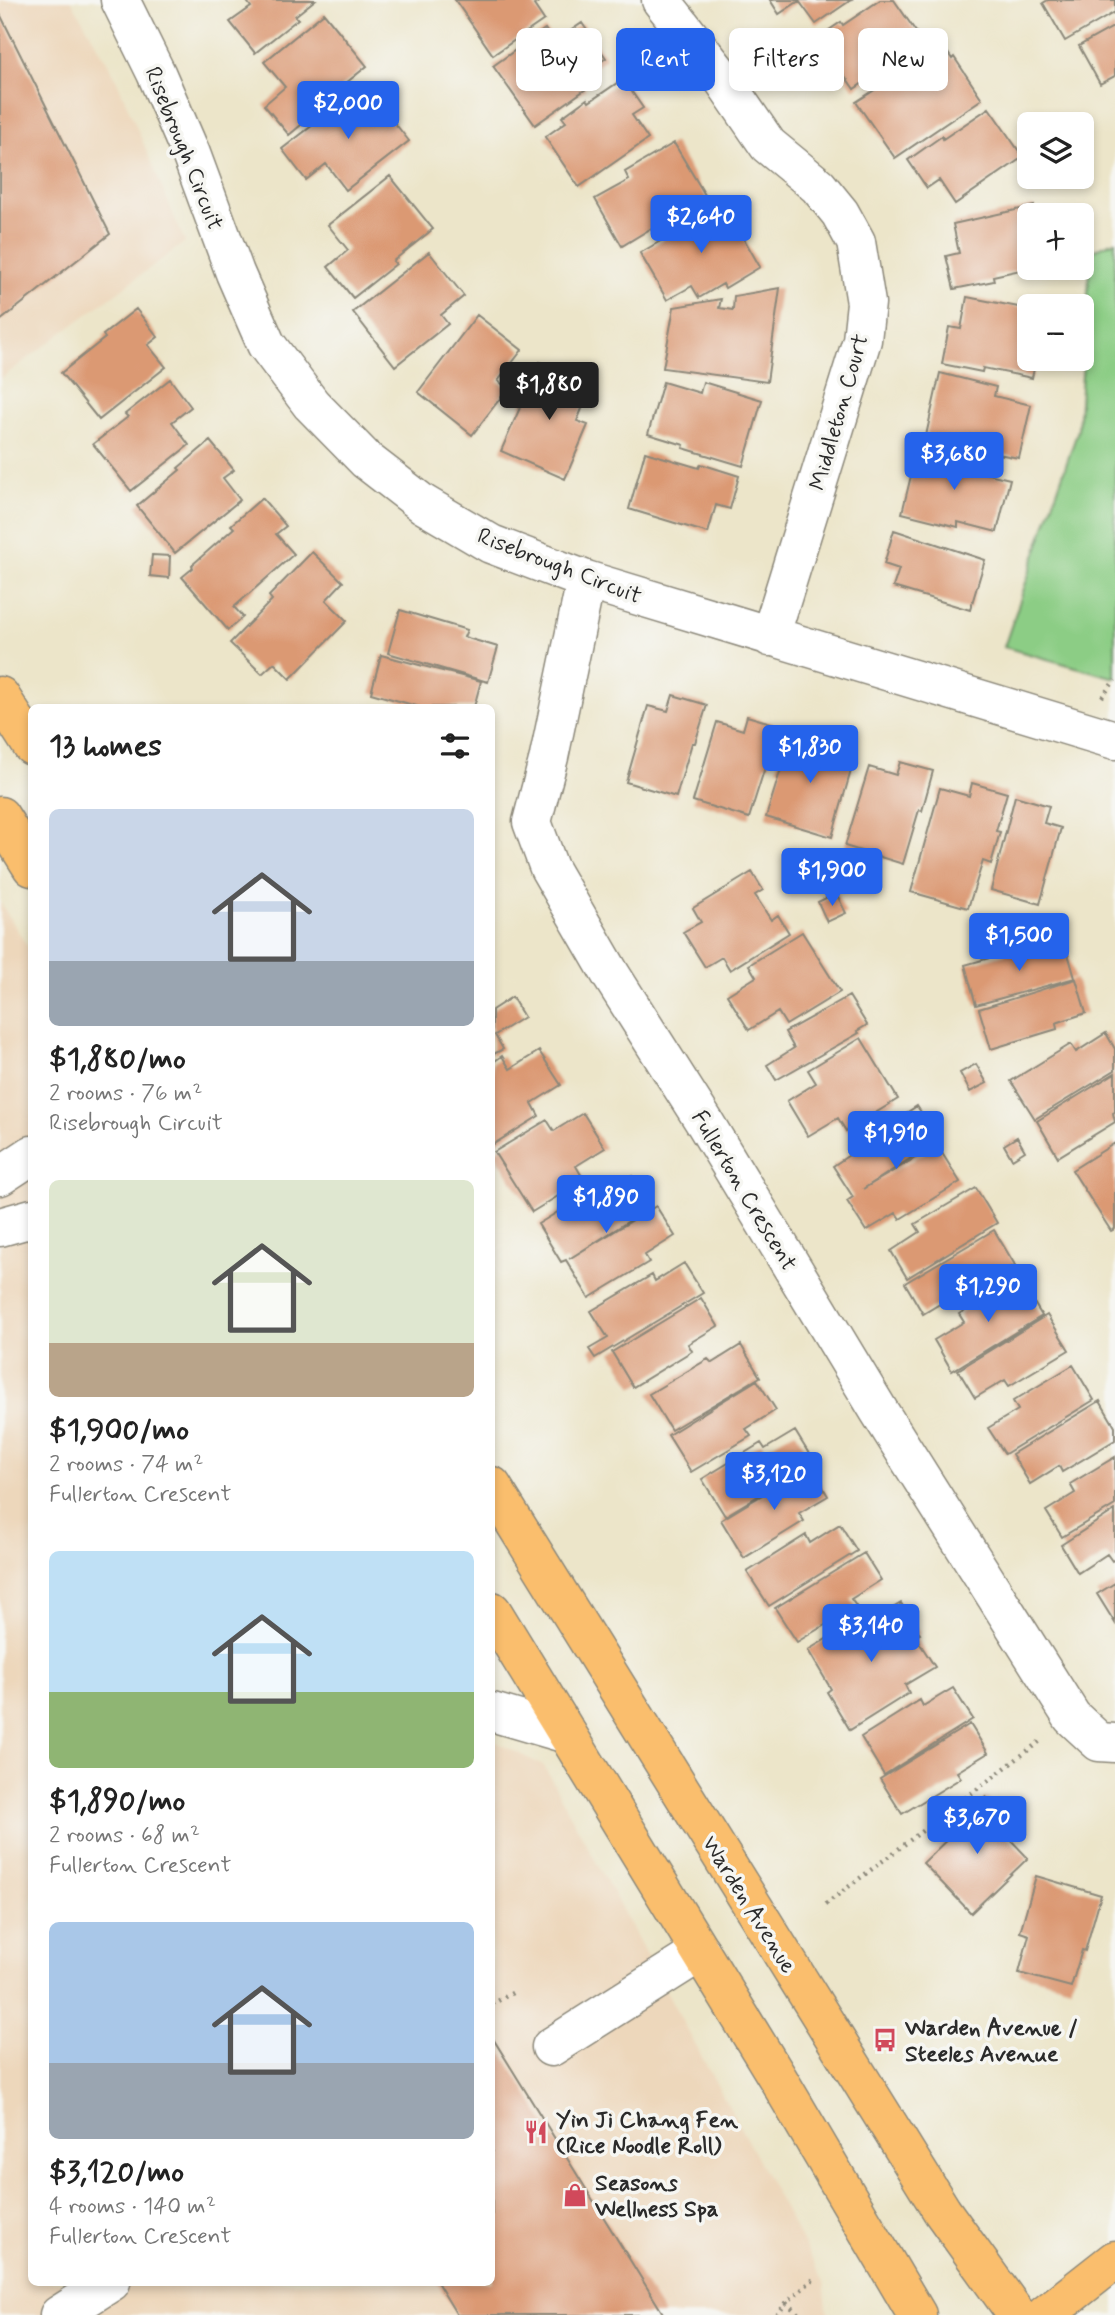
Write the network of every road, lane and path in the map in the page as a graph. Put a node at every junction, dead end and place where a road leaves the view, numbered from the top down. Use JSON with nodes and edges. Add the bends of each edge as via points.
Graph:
{"nodes":[{"id":1,"x":120,"y":0,"type":"edge"},
{"id":2,"x":661,"y":0,"type":"edge"},
{"id":3,"x":586,"y":580,"type":"junction"},
{"id":4,"x":770,"y":637,"type":"junction"},
{"id":5,"x":1115,"y":740,"type":"edge"},
{"id":6,"x":0,"y":816,"type":"edge"},
{"id":7,"x":28,"y":861,"type":"edge"},
{"id":8,"x":28,"y":1158,"type":"edge"},
{"id":9,"x":0,"y":1176,"type":"edge"},
{"id":10,"x":28,"y":1219,"type":"edge"},
{"id":11,"x":0,"y":1227,"type":"edge"},
{"id":12,"x":495,"y":1491,"type":"edge"},
{"id":13,"x":495,"y":1616,"type":"edge"},
{"id":14,"x":495,"y":1713,"type":"edge"},
{"id":15,"x":1072,"y":1717,"type":"junction"},
{"id":16,"x":567,"y":1734,"type":"junction"},
{"id":17,"x":1115,"y":1743,"type":"edge"},
{"id":18,"x":826,"y":1905,"type":"dead end"},
{"id":19,"x":701,"y":1952,"type":"junction"},
{"id":20,"x":516,"y":1991,"type":"dead end"},
{"id":21,"x":495,"y":2002,"type":"edge"},
{"id":22,"x":551,"y":2047,"type":"dead end"},
{"id":23,"x":1115,"y":2260,"type":"edge"},
{"id":24,"x":816,"y":2277,"type":"dead end"},
{"id":25,"x":105,"y":2286,"type":"edge"},
{"id":26,"x":786,"y":2303,"type":"junction"},
{"id":27,"x":59,"y":2315,"type":"edge"},
{"id":28,"x":777,"y":2315,"type":"edge"},
{"id":29,"x":800,"y":2315,"type":"edge"},
{"id":30,"x":917,"y":2315,"type":"edge"},
{"id":31,"x":1017,"y":2315,"type":"edge"},
{"id":32,"x":1045,"y":2315,"type":"edge"}],
"edges":[{"from":1,"to":3,"type":"street","name":"Risebrough Circuit","via":[[176,119],[266,344],[311,404],[366,460],[423,504],[491,544]]},
{"from":2,"to":4,"type":"street","name":"Middleton Court","via":[[768,145],[818,186],[856,242],[866,303],[862,340]]},
{"from":3,"to":4,"type":"street","name":"Risebrough Circuit"},
{"from":3,"to":15,"type":"street","name":"Fullerton Crescent","via":[[532,822],[549,869],[879,1411]]},
{"from":4,"to":5,"type":"street","name":"Risebrough Circuit"},
{"from":6,"to":7,"type":"main road"},
{"from":8,"to":9,"type":"street"},
{"from":10,"to":11,"type":"street"},
{"from":12,"to":31,"type":"main road","name":"Warden Avenue","via":[[942,2211]]},
{"from":13,"to":16,"type":"main road"},
{"from":14,"to":16,"type":"street"},
{"from":15,"to":17,"type":"street","name":"Fullerton Crescent","via":[[1099,1742]]},
{"from":15,"to":18,"type":"path"},
{"from":16,"to":19,"type":"main road"},
{"from":19,"to":22,"type":"street"},
{"from":19,"to":30,"type":"main road"},
{"from":20,"to":21,"type":"path"},
{"from":23,"to":32,"type":"main road"},
{"from":24,"to":26,"type":"path"},
{"from":25,"to":27,"type":"street"},
{"from":26,"to":28,"type":"path"},
{"from":26,"to":29,"type":"path"}]}
